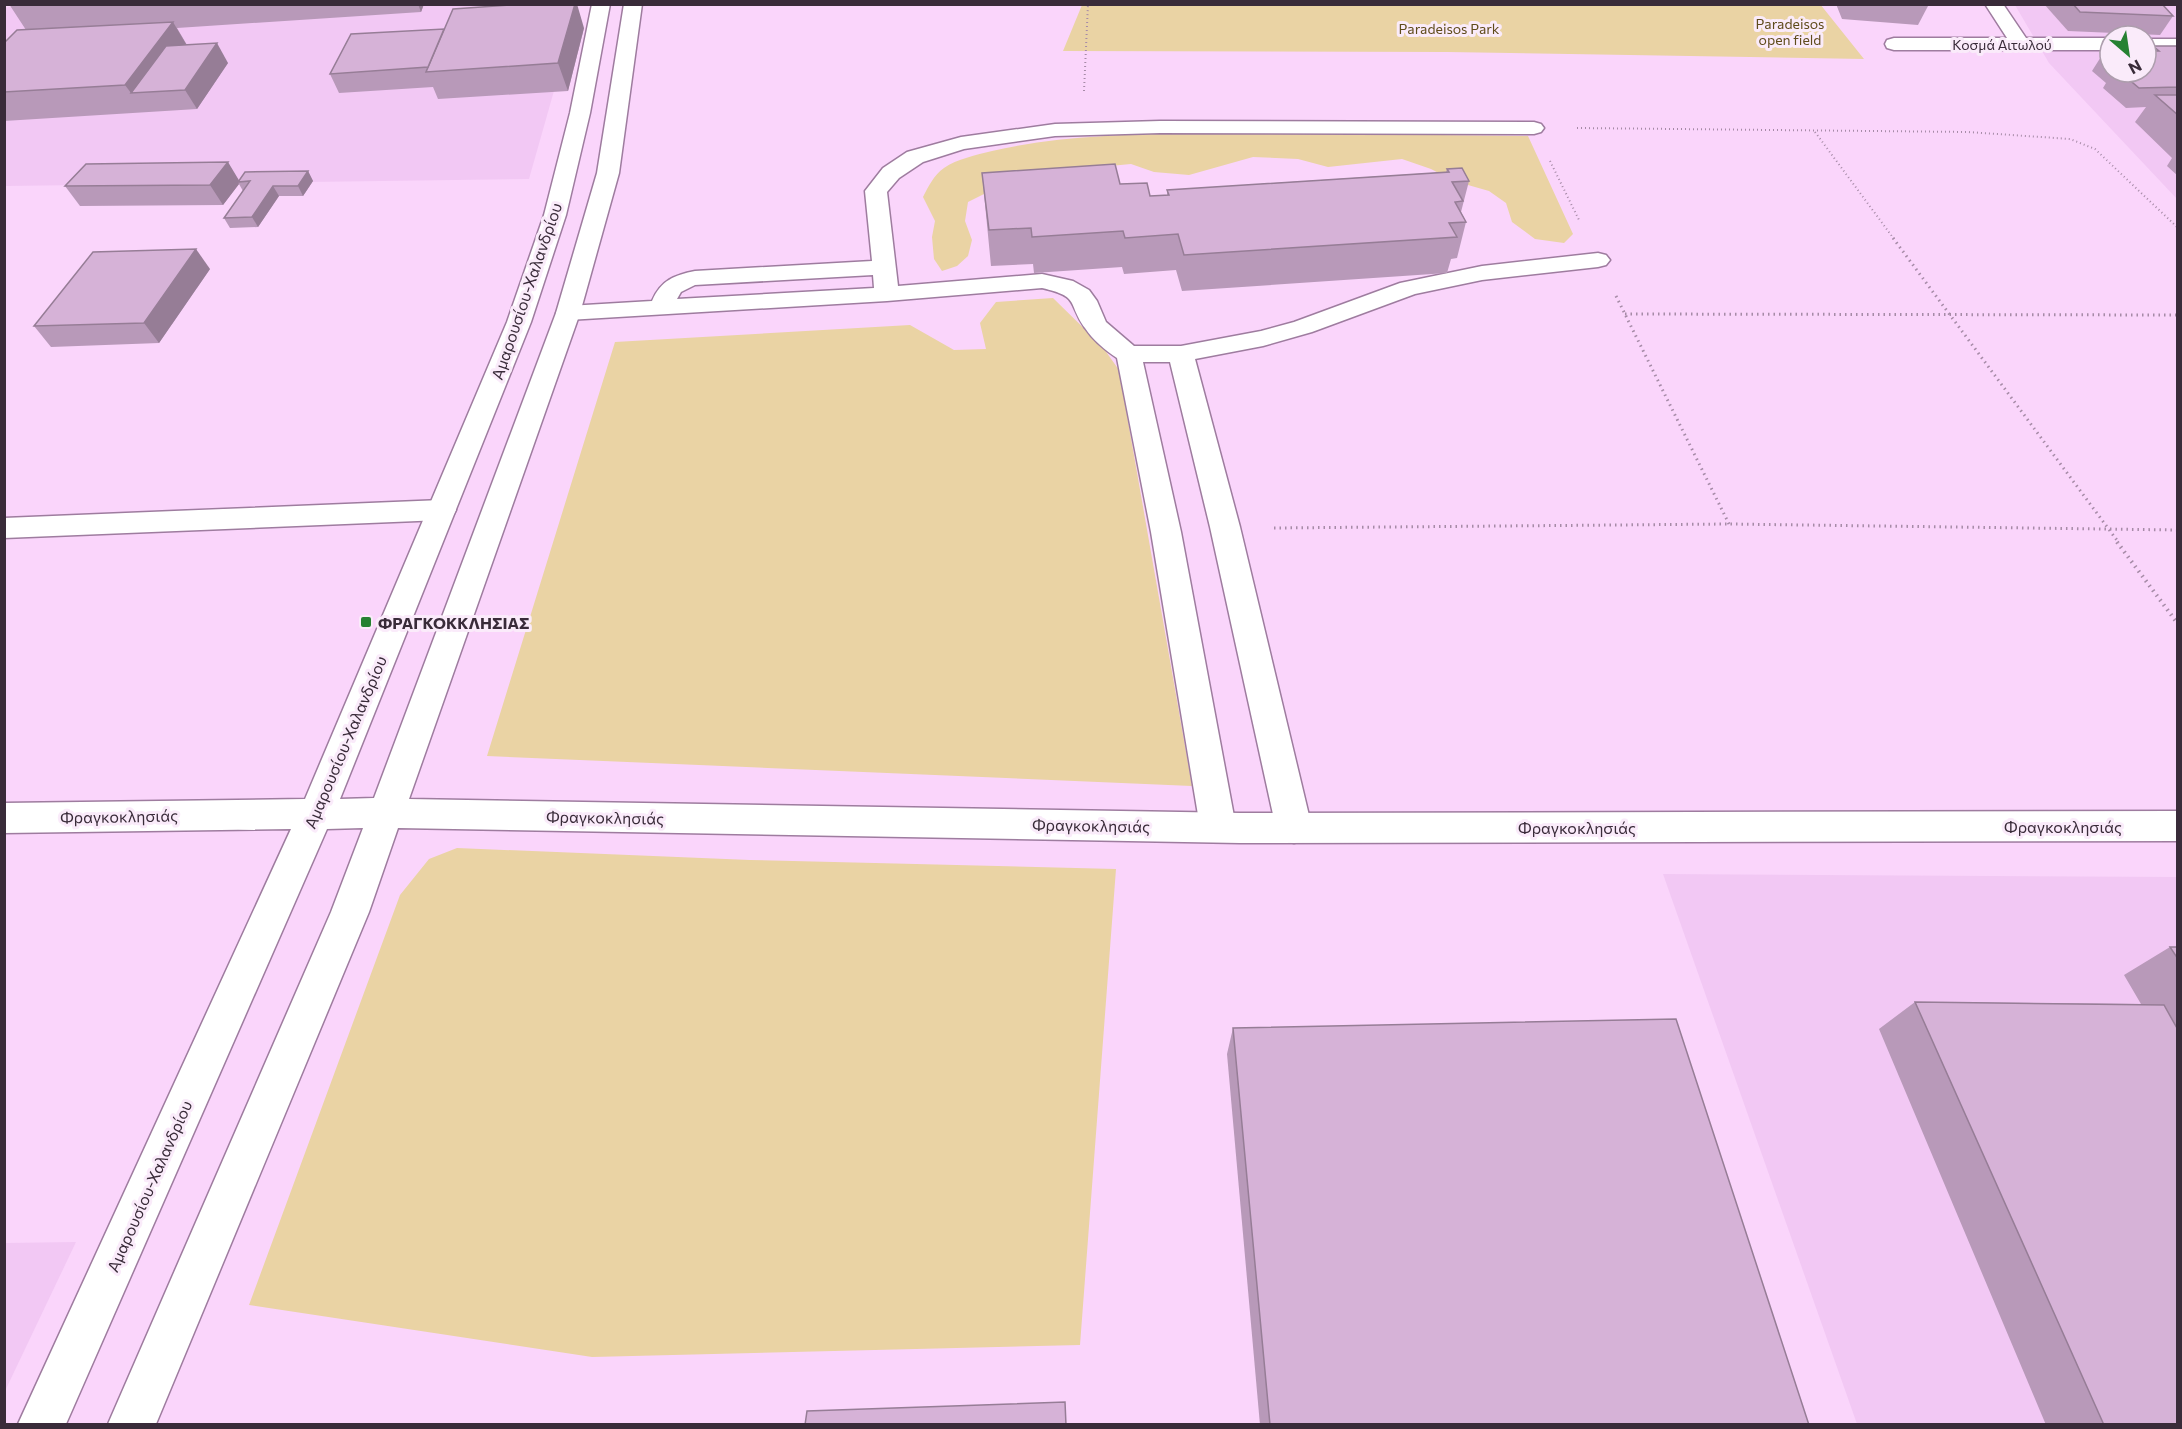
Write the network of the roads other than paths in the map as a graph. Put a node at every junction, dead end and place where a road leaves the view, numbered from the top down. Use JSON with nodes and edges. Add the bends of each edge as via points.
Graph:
{"nodes":[{"id":1,"x":601,"y":4,"type":"edge"},
{"id":2,"x":633,"y":4,"type":"edge"},
{"id":3,"x":1994,"y":4,"type":"edge"},
{"id":4,"x":2020,"y":43,"type":"junction"},
{"id":5,"x":1894,"y":44,"type":"dead end"},
{"id":6,"x":2098,"y":44,"type":"edge"},
{"id":7,"x":2158,"y":45,"type":"edge"},
{"id":8,"x":2178,"y":45,"type":"edge"},
{"id":9,"x":1534,"y":128,"type":"road end"},
{"id":10,"x":1598,"y":260,"type":"road end"},
{"id":11,"x":885,"y":267,"type":"junction"},
{"id":12,"x":887,"y":294,"type":"junction"},
{"id":13,"x":662,"y":308,"type":"junction"},
{"id":14,"x":568,"y":313,"type":"junction"},
{"id":15,"x":1129,"y":354,"type":"junction"},
{"id":16,"x":1181,"y":354,"type":"junction"},
{"id":17,"x":442,"y":510,"type":"junction"},
{"id":18,"x":4,"y":528,"type":"edge"},
{"id":19,"x":385,"y":813,"type":"junction"},
{"id":20,"x":316,"y":814,"type":"junction"},
{"id":21,"x":4,"y":818,"type":"edge"},
{"id":22,"x":2178,"y":826,"type":"edge"},
{"id":23,"x":1218,"y":827,"type":"junction"},
{"id":24,"x":1294,"y":828,"type":"junction"},
{"id":25,"x":42,"y":1425,"type":"edge"},
{"id":26,"x":132,"y":1425,"type":"edge"}],
"edges":[{"from":1,"to":17,"type":"street","name":"Αμαρουσίου-Χαλανδρίου","via":[[555,215],[519,322]]},
{"from":2,"to":14,"type":"street","via":[[608,173]]},
{"from":3,"to":4,"type":"street"},
{"from":4,"to":5,"type":"street","name":"Κοσμά Αιτωλού"},
{"from":4,"to":6,"type":"street","name":"Κοσμά Αιτωλού"},
{"from":7,"to":8,"type":"street"},
{"from":9,"to":11,"type":"street","via":[[1083,129],[961,143],[915,157],[891,173],[876,191]]},
{"from":10,"to":16,"type":"street","via":[[1482,273],[1409,288],[1303,327]]},
{"from":11,"to":12,"type":"street"},
{"from":11,"to":13,"type":"street","via":[[695,278],[676,284],[667,293]]},
{"from":12,"to":13,"type":"street"},
{"from":12,"to":15,"type":"street","via":[[1055,283],[1080,295],[1095,325]]},
{"from":13,"to":14,"type":"street"},
{"from":14,"to":19,"type":"street"},
{"from":15,"to":16,"type":"street"},
{"from":15,"to":23,"type":"street","via":[[1166,532]]},
{"from":16,"to":24,"type":"street"},
{"from":17,"to":18,"type":"street"},
{"from":17,"to":20,"type":"street","name":"Αμαρουσίου-Χαλανδρίου"},
{"from":19,"to":20,"type":"street","name":"Φραγκοκλησιάς"},
{"from":19,"to":23,"type":"street","name":"Φραγκοκλησιάς"},
{"from":19,"to":26,"type":"street","via":[[350,912]]},
{"from":20,"to":21,"type":"street","name":"Φραγκοκλησιάς"},
{"from":20,"to":25,"type":"street","name":"Αμαρουσίου-Χαλανδρίου"},
{"from":22,"to":24,"type":"street","name":"Φραγκοκλησιάς"},
{"from":23,"to":24,"type":"street","name":"Φραγκοκλησιάς"}]}
